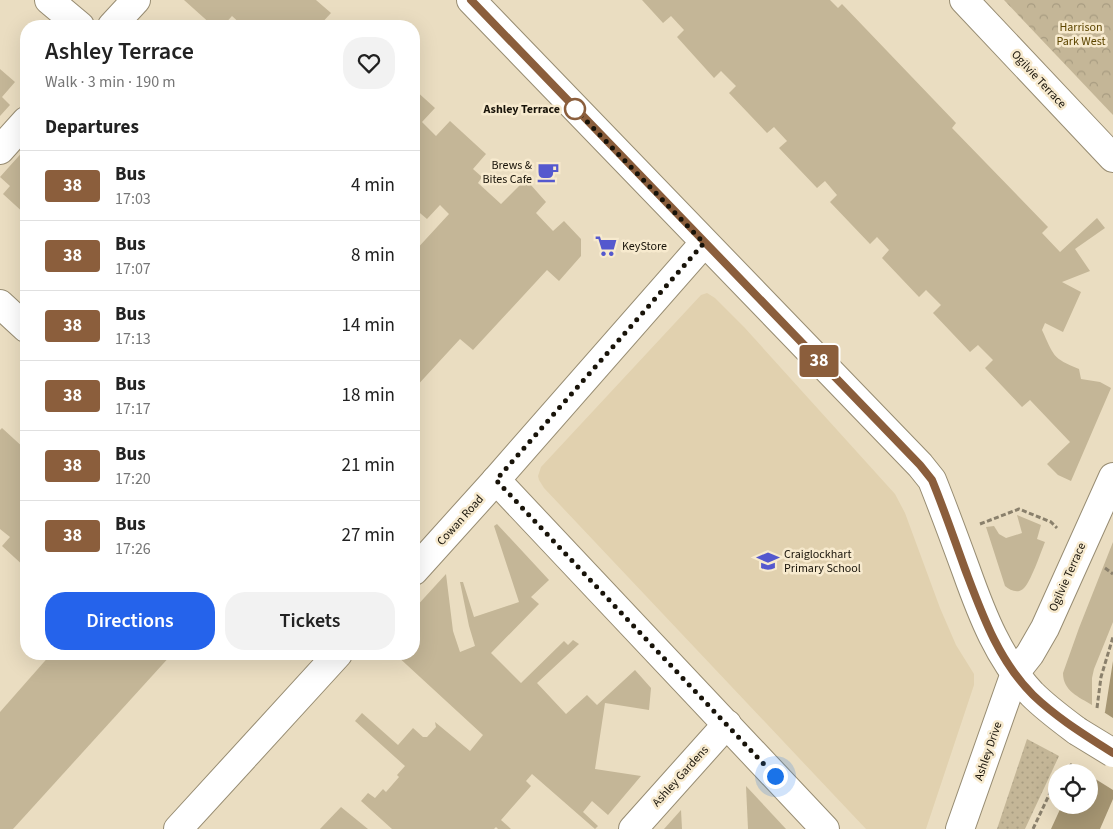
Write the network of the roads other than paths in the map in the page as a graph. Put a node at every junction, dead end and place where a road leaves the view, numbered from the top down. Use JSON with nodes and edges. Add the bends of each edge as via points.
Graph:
{"nodes":[{"id":1,"x":50,"y":0,"type":"edge"},
{"id":2,"x":136,"y":0,"type":"edge"},
{"id":3,"x":471,"y":0,"type":"edge"},
{"id":4,"x":964,"y":0,"type":"edge"},
{"id":5,"x":73,"y":20,"type":"edge"},
{"id":6,"x":118,"y":20,"type":"edge"},
{"id":7,"x":20,"y":128,"type":"edge"},
{"id":8,"x":0,"y":150,"type":"edge"},
{"id":9,"x":1113,"y":158,"type":"edge"},
{"id":10,"x":704,"y":243,"type":"junction"},
{"id":11,"x":0,"y":304,"type":"edge"},
{"id":12,"x":20,"y":322,"type":"edge"},
{"id":13,"x":1113,"y":477,"type":"edge"},
{"id":14,"x":496,"y":480,"type":"junction"},
{"id":15,"x":420,"y":564,"type":"edge"},
{"id":16,"x":333,"y":660,"type":"edge"},
{"id":17,"x":1015,"y":674,"type":"junction"},
{"id":18,"x":727,"y":724,"type":"junction"},
{"id":19,"x":1113,"y":753,"type":"edge"},
{"id":20,"x":178,"y":829,"type":"edge"},
{"id":21,"x":633,"y":829,"type":"edge"},
{"id":22,"x":825,"y":829,"type":"edge"},
{"id":23,"x":960,"y":829,"type":"edge"}],
"edges":[{"from":1,"to":5,"type":"street"},
{"from":2,"to":6,"type":"street"},
{"from":3,"to":10,"type":"street"},
{"from":4,"to":9,"type":"street","name":"Ogilvie Terrace"},
{"from":7,"to":8,"type":"street"},
{"from":10,"to":14,"type":"street","name":"Cowan Road"},
{"from":10,"to":17,"type":"street","via":[[932,480],[992,638]]},
{"from":11,"to":12,"type":"street"},
{"from":13,"to":17,"type":"street","name":"Ogilvie Terrace","via":[[1045,628]]},
{"from":14,"to":15,"type":"street","name":"Cowan Road"},
{"from":14,"to":18,"type":"street"},
{"from":16,"to":20,"type":"street"},
{"from":17,"to":19,"type":"street","bridge":true,"via":[[1053,713]]},
{"from":17,"to":23,"type":"street","name":"Ashley Drive"},
{"from":18,"to":21,"type":"street","name":"Ashley Gardens"},
{"from":18,"to":22,"type":"street"}]}
